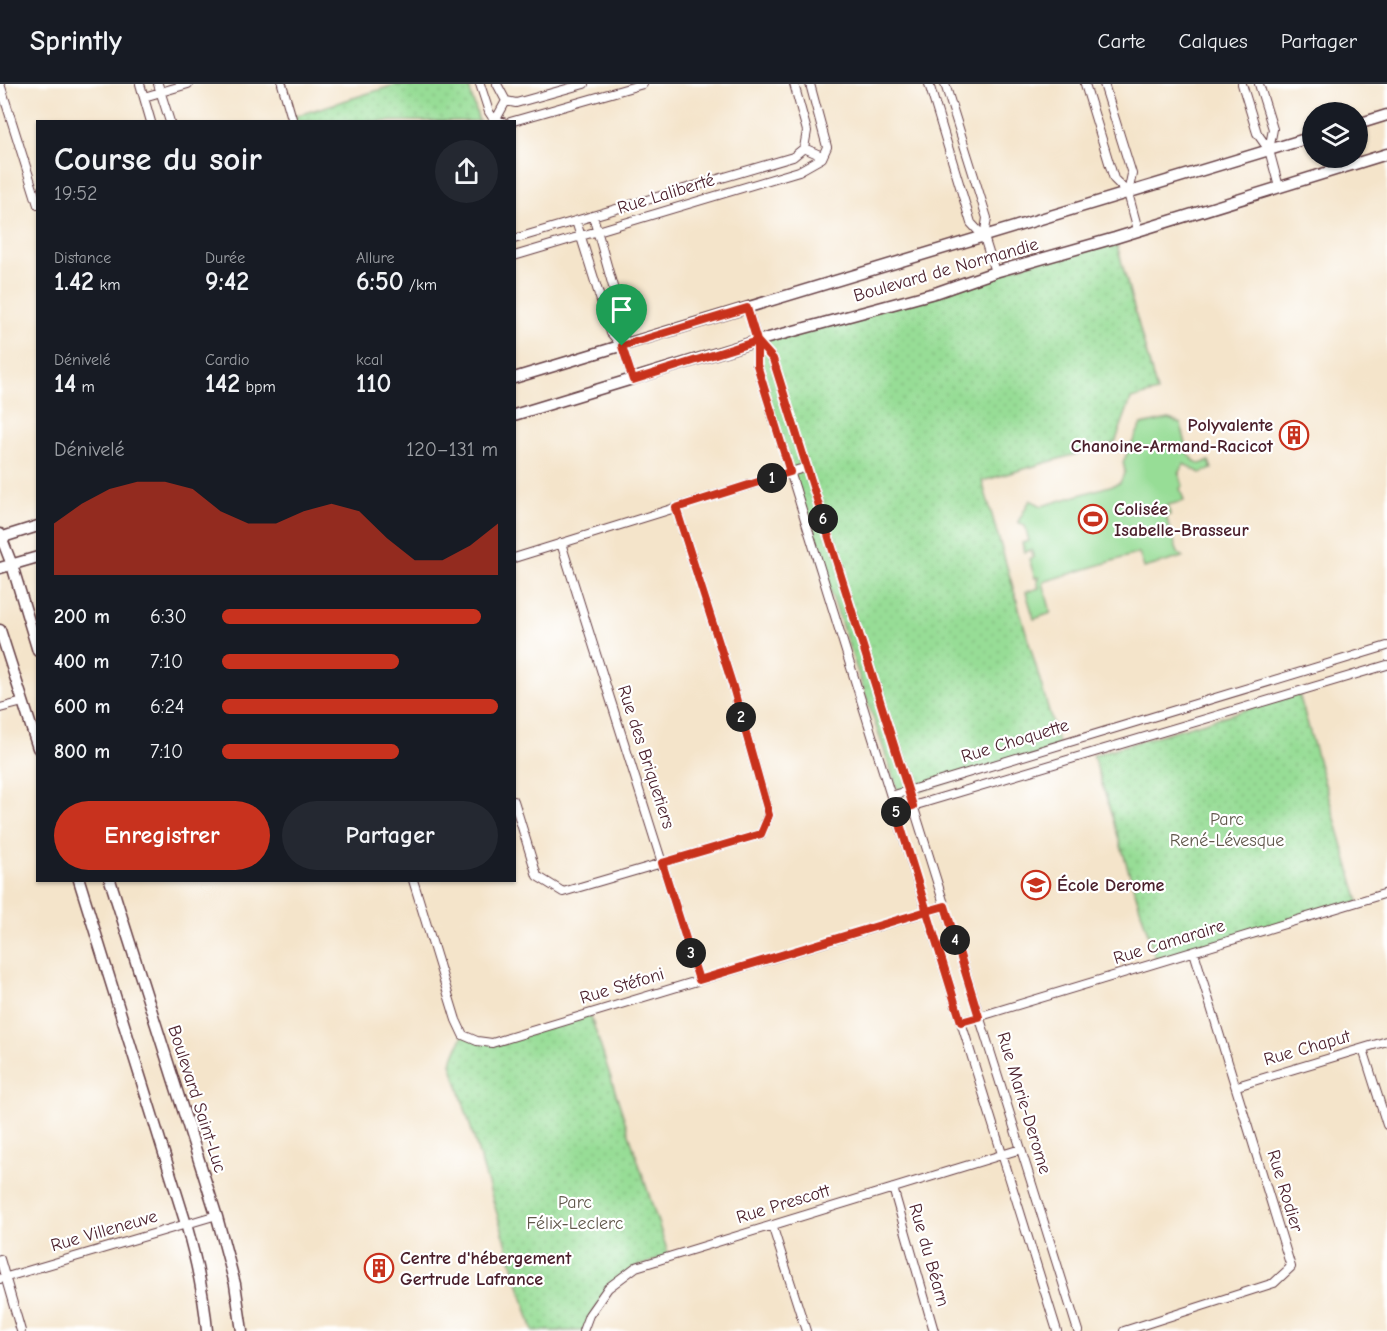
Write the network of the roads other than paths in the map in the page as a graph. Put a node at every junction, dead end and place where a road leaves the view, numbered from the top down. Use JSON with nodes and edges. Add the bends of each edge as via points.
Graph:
{"nodes":[{"id":1,"x":0,"y":84,"type":"edge"},
{"id":2,"x":140,"y":84,"type":"edge"},
{"id":3,"x":188,"y":84,"type":"edge"},
{"id":4,"x":282,"y":84,"type":"edge"},
{"id":5,"x":480,"y":84,"type":"edge"},
{"id":6,"x":496,"y":84,"type":"edge"},
{"id":7,"x":584,"y":84,"type":"edge"},
{"id":8,"x":642,"y":84,"type":"edge"},
{"id":9,"x":794,"y":84,"type":"edge"},
{"id":10,"x":810,"y":84,"type":"edge"},
{"id":11,"x":929,"y":84,"type":"edge"},
{"id":12,"x":945,"y":84,"type":"edge"},
{"id":13,"x":1085,"y":84,"type":"edge"},
{"id":14,"x":1104,"y":84,"type":"edge"},
{"id":15,"x":1242,"y":84,"type":"edge"},
{"id":16,"x":1259,"y":84,"type":"edge"},
{"id":17,"x":160,"y":88,"type":"edge"},
{"id":18,"x":144,"y":97,"type":"junction"},
{"id":19,"x":506,"y":101,"type":"junction"},
{"id":20,"x":1387,"y":115,"type":"edge"},
{"id":21,"x":150,"y":120,"type":"edge"},
{"id":22,"x":169,"y":120,"type":"edge"},
{"id":23,"x":292,"y":120,"type":"edge"},
{"id":24,"x":494,"y":120,"type":"edge"},
{"id":25,"x":496,"y":120,"type":"edge"},
{"id":26,"x":516,"y":120,"type":"edge"},
{"id":27,"x":1368,"y":121,"type":"edge"},
{"id":28,"x":1302,"y":140,"type":"edge"},
{"id":29,"x":804,"y":148,"type":"junction"},
{"id":30,"x":1269,"y":150,"type":"junction"},
{"id":31,"x":1387,"y":154,"type":"edge"},
{"id":32,"x":822,"y":156,"type":"junction"},
{"id":33,"x":1279,"y":187,"type":"junction"},
{"id":34,"x":1128,"y":193,"type":"junction"},
{"id":35,"x":36,"y":199,"type":"edge"},
{"id":36,"x":593,"y":216,"type":"junction"},
{"id":37,"x":576,"y":221,"type":"junction"},
{"id":38,"x":1138,"y":230,"type":"junction"},
{"id":39,"x":598,"y":232,"type":"junction"},
{"id":40,"x":581,"y":236,"type":"junction"},
{"id":41,"x":984,"y":237,"type":"junction"},
{"id":42,"x":516,"y":238,"type":"edge"},
{"id":43,"x":516,"y":255,"type":"edge"},
{"id":44,"x":995,"y":272,"type":"junction"},
{"id":45,"x":747,"y":308,"type":"junction"},
{"id":46,"x":757,"y":341,"type":"junction"},
{"id":47,"x":622,"y":346,"type":"junction"},
{"id":48,"x":516,"y":377,"type":"edge"},
{"id":49,"x":633,"y":380,"type":"junction"},
{"id":50,"x":516,"y":414,"type":"edge"},
{"id":51,"x":807,"y":467,"type":"junction"},
{"id":52,"x":790,"y":472,"type":"junction"},
{"id":53,"x":676,"y":508,"type":"junction"},
{"id":54,"x":36,"y":527,"type":"edge"},
{"id":55,"x":0,"y":536,"type":"edge"},
{"id":56,"x":561,"y":543,"type":"junction"},
{"id":57,"x":516,"y":557,"type":"edge"},
{"id":58,"x":36,"y":558,"type":"edge"},
{"id":59,"x":12,"y":565,"type":"junction"},
{"id":60,"x":0,"y":568,"type":"edge"},
{"id":61,"x":0,"y":630,"type":"edge"},
{"id":62,"x":36,"y":644,"type":"edge"},
{"id":63,"x":1387,"y":646,"type":"edge"},
{"id":64,"x":1387,"y":665,"type":"edge"},
{"id":65,"x":1312,"y":669,"type":"junction"},
{"id":66,"x":1317,"y":686,"type":"junction"},
{"id":67,"x":23,"y":702,"type":"junction"},
{"id":68,"x":0,"y":708,"type":"edge"},
{"id":69,"x":1149,"y":718,"type":"junction"},
{"id":70,"x":1154,"y":733,"type":"junction"},
{"id":71,"x":36,"y":742,"type":"edge"},
{"id":72,"x":909,"y":791,"type":"junction"},
{"id":73,"x":891,"y":796,"type":"junction"},
{"id":74,"x":913,"y":806,"type":"junction"},
{"id":75,"x":516,"y":808,"type":"edge"},
{"id":76,"x":896,"y":811,"type":"junction"},
{"id":77,"x":662,"y":863,"type":"junction"},
{"id":78,"x":80,"y":882,"type":"edge"},
{"id":79,"x":111,"y":882,"type":"edge"},
{"id":80,"x":414,"y":882,"type":"edge"},
{"id":81,"x":1387,"y":893,"type":"edge"},
{"id":82,"x":945,"y":906,"type":"junction"},
{"id":83,"x":927,"y":911,"type":"junction"},
{"id":84,"x":1194,"y":952,"type":"junction"},
{"id":85,"x":699,"y":980,"type":"junction"},
{"id":86,"x":979,"y":1017,"type":"junction"},
{"id":87,"x":961,"y":1022,"type":"junction"},
{"id":88,"x":1387,"y":1041,"type":"edge"},
{"id":89,"x":1363,"y":1049,"type":"junction"},
{"id":90,"x":1237,"y":1086,"type":"junction"},
{"id":91,"x":1387,"y":1125,"type":"edge"},
{"id":92,"x":1021,"y":1149,"type":"junction"},
{"id":93,"x":1002,"y":1154,"type":"junction"},
{"id":94,"x":893,"y":1188,"type":"junction"},
{"id":95,"x":217,"y":1215,"type":"junction"},
{"id":96,"x":186,"y":1224,"type":"junction"},
{"id":97,"x":772,"y":1225,"type":"junction"},
{"id":98,"x":0,"y":1259,"type":"edge"},
{"id":99,"x":3,"y":1278,"type":"edge"},
{"id":100,"x":21,"y":1331,"type":"edge"},
{"id":101,"x":207,"y":1331,"type":"edge"},
{"id":102,"x":242,"y":1331,"type":"edge"},
{"id":103,"x":583,"y":1331,"type":"edge"},
{"id":104,"x":806,"y":1331,"type":"edge"},
{"id":105,"x":934,"y":1331,"type":"edge"},
{"id":106,"x":1057,"y":1331,"type":"edge"},
{"id":107,"x":1078,"y":1331,"type":"edge"},
{"id":108,"x":1124,"y":1331,"type":"edge"}],
"edges":[{"from":1,"to":35,"type":"street"},
{"from":2,"to":18,"type":"street"},
{"from":3,"to":17,"type":"street"},
{"from":4,"to":23,"type":"street"},
{"from":5,"to":24,"type":"street"},
{"from":6,"to":19,"type":"street"},
{"from":7,"to":19,"type":"street","via":[[516,103]]},
{"from":8,"to":26,"type":"street"},
{"from":9,"to":29,"type":"street","via":[[807,131]]},
{"from":10,"to":32,"type":"street","via":[[827,147]]},
{"from":11,"to":41,"type":"street","via":[[971,223]]},
{"from":12,"to":41,"type":"street","via":[[987,218]]},
{"from":13,"to":34,"type":"street","via":[[1114,179]]},
{"from":14,"to":34,"type":"street","via":[[1132,174]]},
{"from":15,"to":30,"type":"street","via":[[1257,134]]},
{"from":16,"to":30,"type":"street","via":[[1273,129]]},
{"from":17,"to":18,"type":"street"},
{"from":17,"to":22,"type":"street"},
{"from":18,"to":21,"type":"street"},
{"from":19,"to":25,"type":"street"},
{"from":20,"to":27,"type":"street"},
{"from":28,"to":30,"type":"street","name":"Boulevard de Normandie"},
{"from":29,"to":32,"type":"street"},
{"from":29,"to":36,"type":"street","name":"Rue Laliberté","via":[[793,157]]},
{"from":30,"to":33,"type":"street"},
{"from":30,"to":34,"type":"street","name":"Boulevard de Normandie"},
{"from":31,"to":33,"type":"street","name":"Boulevard de Normandie"},
{"from":32,"to":39,"type":"street","name":"Rue Laliberté","via":[[799,171]]},
{"from":33,"to":38,"type":"street","name":"Boulevard de Normandie"},
{"from":34,"to":38,"type":"street"},
{"from":34,"to":41,"type":"street","name":"Boulevard de Normandie"},
{"from":36,"to":37,"type":"street","name":"Rue Laliberté"},
{"from":36,"to":39,"type":"street"},
{"from":37,"to":40,"type":"street"},
{"from":37,"to":42,"type":"street","name":"Rue Laliberté"},
{"from":38,"to":44,"type":"street","name":"Boulevard de Normandie"},
{"from":39,"to":40,"type":"street","name":"Rue Laliberté"},
{"from":39,"to":47,"type":"street","via":[[625,329]]},
{"from":40,"to":43,"type":"street","name":"Rue Laliberté"},
{"from":40,"to":47,"type":"street","via":[[611,333]]},
{"from":41,"to":44,"type":"street"},
{"from":41,"to":45,"type":"street","name":"Boulevard de Normandie"},
{"from":44,"to":46,"type":"street","name":"Boulevard de Normandie","via":[[938,292]]},
{"from":45,"to":46,"type":"street","name":"Rue Marie-Derome"},
{"from":45,"to":47,"type":"street","name":"Boulevard de Normandie"},
{"from":46,"to":49,"type":"street","name":"Boulevard de Normandie"},
{"from":46,"to":51,"type":"street","name":"Rue Marie-Derome","via":[[773,359]]},
{"from":46,"to":52,"type":"street","name":"Rue Marie-Derome","via":[[757,365]]},
{"from":47,"to":48,"type":"street","name":"Boulevard de Normandie"},
{"from":47,"to":49,"type":"street"},
{"from":49,"to":50,"type":"street","name":"Boulevard de Normandie"},
{"from":51,"to":52,"type":"street"},
{"from":51,"to":72,"type":"street","name":"Rue Marie-Derome"},
{"from":52,"to":53,"type":"street"},
{"from":52,"to":73,"type":"street","name":"Rue Marie-Derome"},
{"from":53,"to":56,"type":"street"},
{"from":53,"to":77,"type":"street","via":[[769,815],[761,834]]},
{"from":54,"to":55,"type":"street"},
{"from":55,"to":59,"type":"street"},
{"from":56,"to":57,"type":"street"},
{"from":56,"to":77,"type":"street","name":"Rue des Briquetiers"},
{"from":58,"to":59,"type":"street"},
{"from":59,"to":60,"type":"street"},
{"from":59,"to":62,"type":"street"},
{"from":61,"to":67,"type":"street"},
{"from":63,"to":65,"type":"street","name":"Rue Choquette"},
{"from":64,"to":66,"type":"street","name":"Rue Choquette"},
{"from":65,"to":66,"type":"street"},
{"from":65,"to":69,"type":"street","name":"Rue Choquette"},
{"from":66,"to":70,"type":"street","name":"Rue Choquette"},
{"from":67,"to":68,"type":"street"},
{"from":67,"to":71,"type":"street"},
{"from":69,"to":70,"type":"street"},
{"from":69,"to":72,"type":"street","name":"Rue Choquette"},
{"from":70,"to":74,"type":"street","name":"Rue Choquette"},
{"from":72,"to":73,"type":"street","name":"Rue Choquette"},
{"from":72,"to":74,"type":"street","name":"Rue Marie-Derome"},
{"from":73,"to":76,"type":"street","name":"Rue Marie-Derome"},
{"from":74,"to":76,"type":"street","name":"Rue Choquette"},
{"from":74,"to":82,"type":"street","name":"Rue Marie-Derome"},
{"from":75,"to":77,"type":"street","via":[[537,876],[563,892]]},
{"from":76,"to":83,"type":"street","name":"Rue Marie-Derome"},
{"from":77,"to":85,"type":"street","name":"Rue des Briquetiers"},
{"from":78,"to":96,"type":"street"},
{"from":79,"to":95,"type":"street","name":"Boulevard Saint-Luc"},
{"from":80,"to":85,"type":"street","name":"Rue Stéfoni","via":[[456,1020],[463,1035],[477,1041],[492,1043]]},
{"from":81,"to":84,"type":"street","name":"Rue Camaraire"},
{"from":82,"to":83,"type":"street","name":"Rue Stéfoni"},
{"from":82,"to":86,"type":"street","name":"Rue Marie-Derome"},
{"from":83,"to":85,"type":"street","name":"Rue Stéfoni"},
{"from":83,"to":87,"type":"street","name":"Rue Marie-Derome"},
{"from":84,"to":86,"type":"street","name":"Rue Camaraire"},
{"from":84,"to":90,"type":"street","name":"Rue Rodier"},
{"from":86,"to":87,"type":"street","name":"Rue Camaraire"},
{"from":86,"to":92,"type":"street","name":"Rue Marie-Derome"},
{"from":87,"to":93,"type":"street","name":"Rue Marie-Derome"},
{"from":88,"to":89,"type":"street","name":"Rue Chaput"},
{"from":89,"to":90,"type":"street","name":"Rue Chaput"},
{"from":89,"to":91,"type":"street"},
{"from":90,"to":108,"type":"street","name":"Rue Rodier","via":[[1291,1267],[1274,1283]]},
{"from":92,"to":93,"type":"street","name":"Rue Prescott"},
{"from":92,"to":107,"type":"street","name":"Rue Marie-Derome"},
{"from":93,"to":94,"type":"street","name":"Rue Prescott"},
{"from":93,"to":106,"type":"street","name":"Rue Marie-Derome"},
{"from":94,"to":97,"type":"street","name":"Rue Prescott"},
{"from":94,"to":105,"type":"street","name":"Rue du Béarn"},
{"from":95,"to":96,"type":"street","name":"Rue Villeneuve"},
{"from":95,"to":102,"type":"street","name":"Boulevard Saint-Luc","via":[[235,1284]]},
{"from":96,"to":99,"type":"street","name":"Rue Villeneuve"},
{"from":96,"to":101,"type":"street"},
{"from":97,"to":103,"type":"street","name":"Rue Prescott","via":[[636,1267],[608,1288]]},
{"from":97,"to":104,"type":"street"},
{"from":98,"to":99,"type":"street"},
{"from":99,"to":100,"type":"street"}]}
